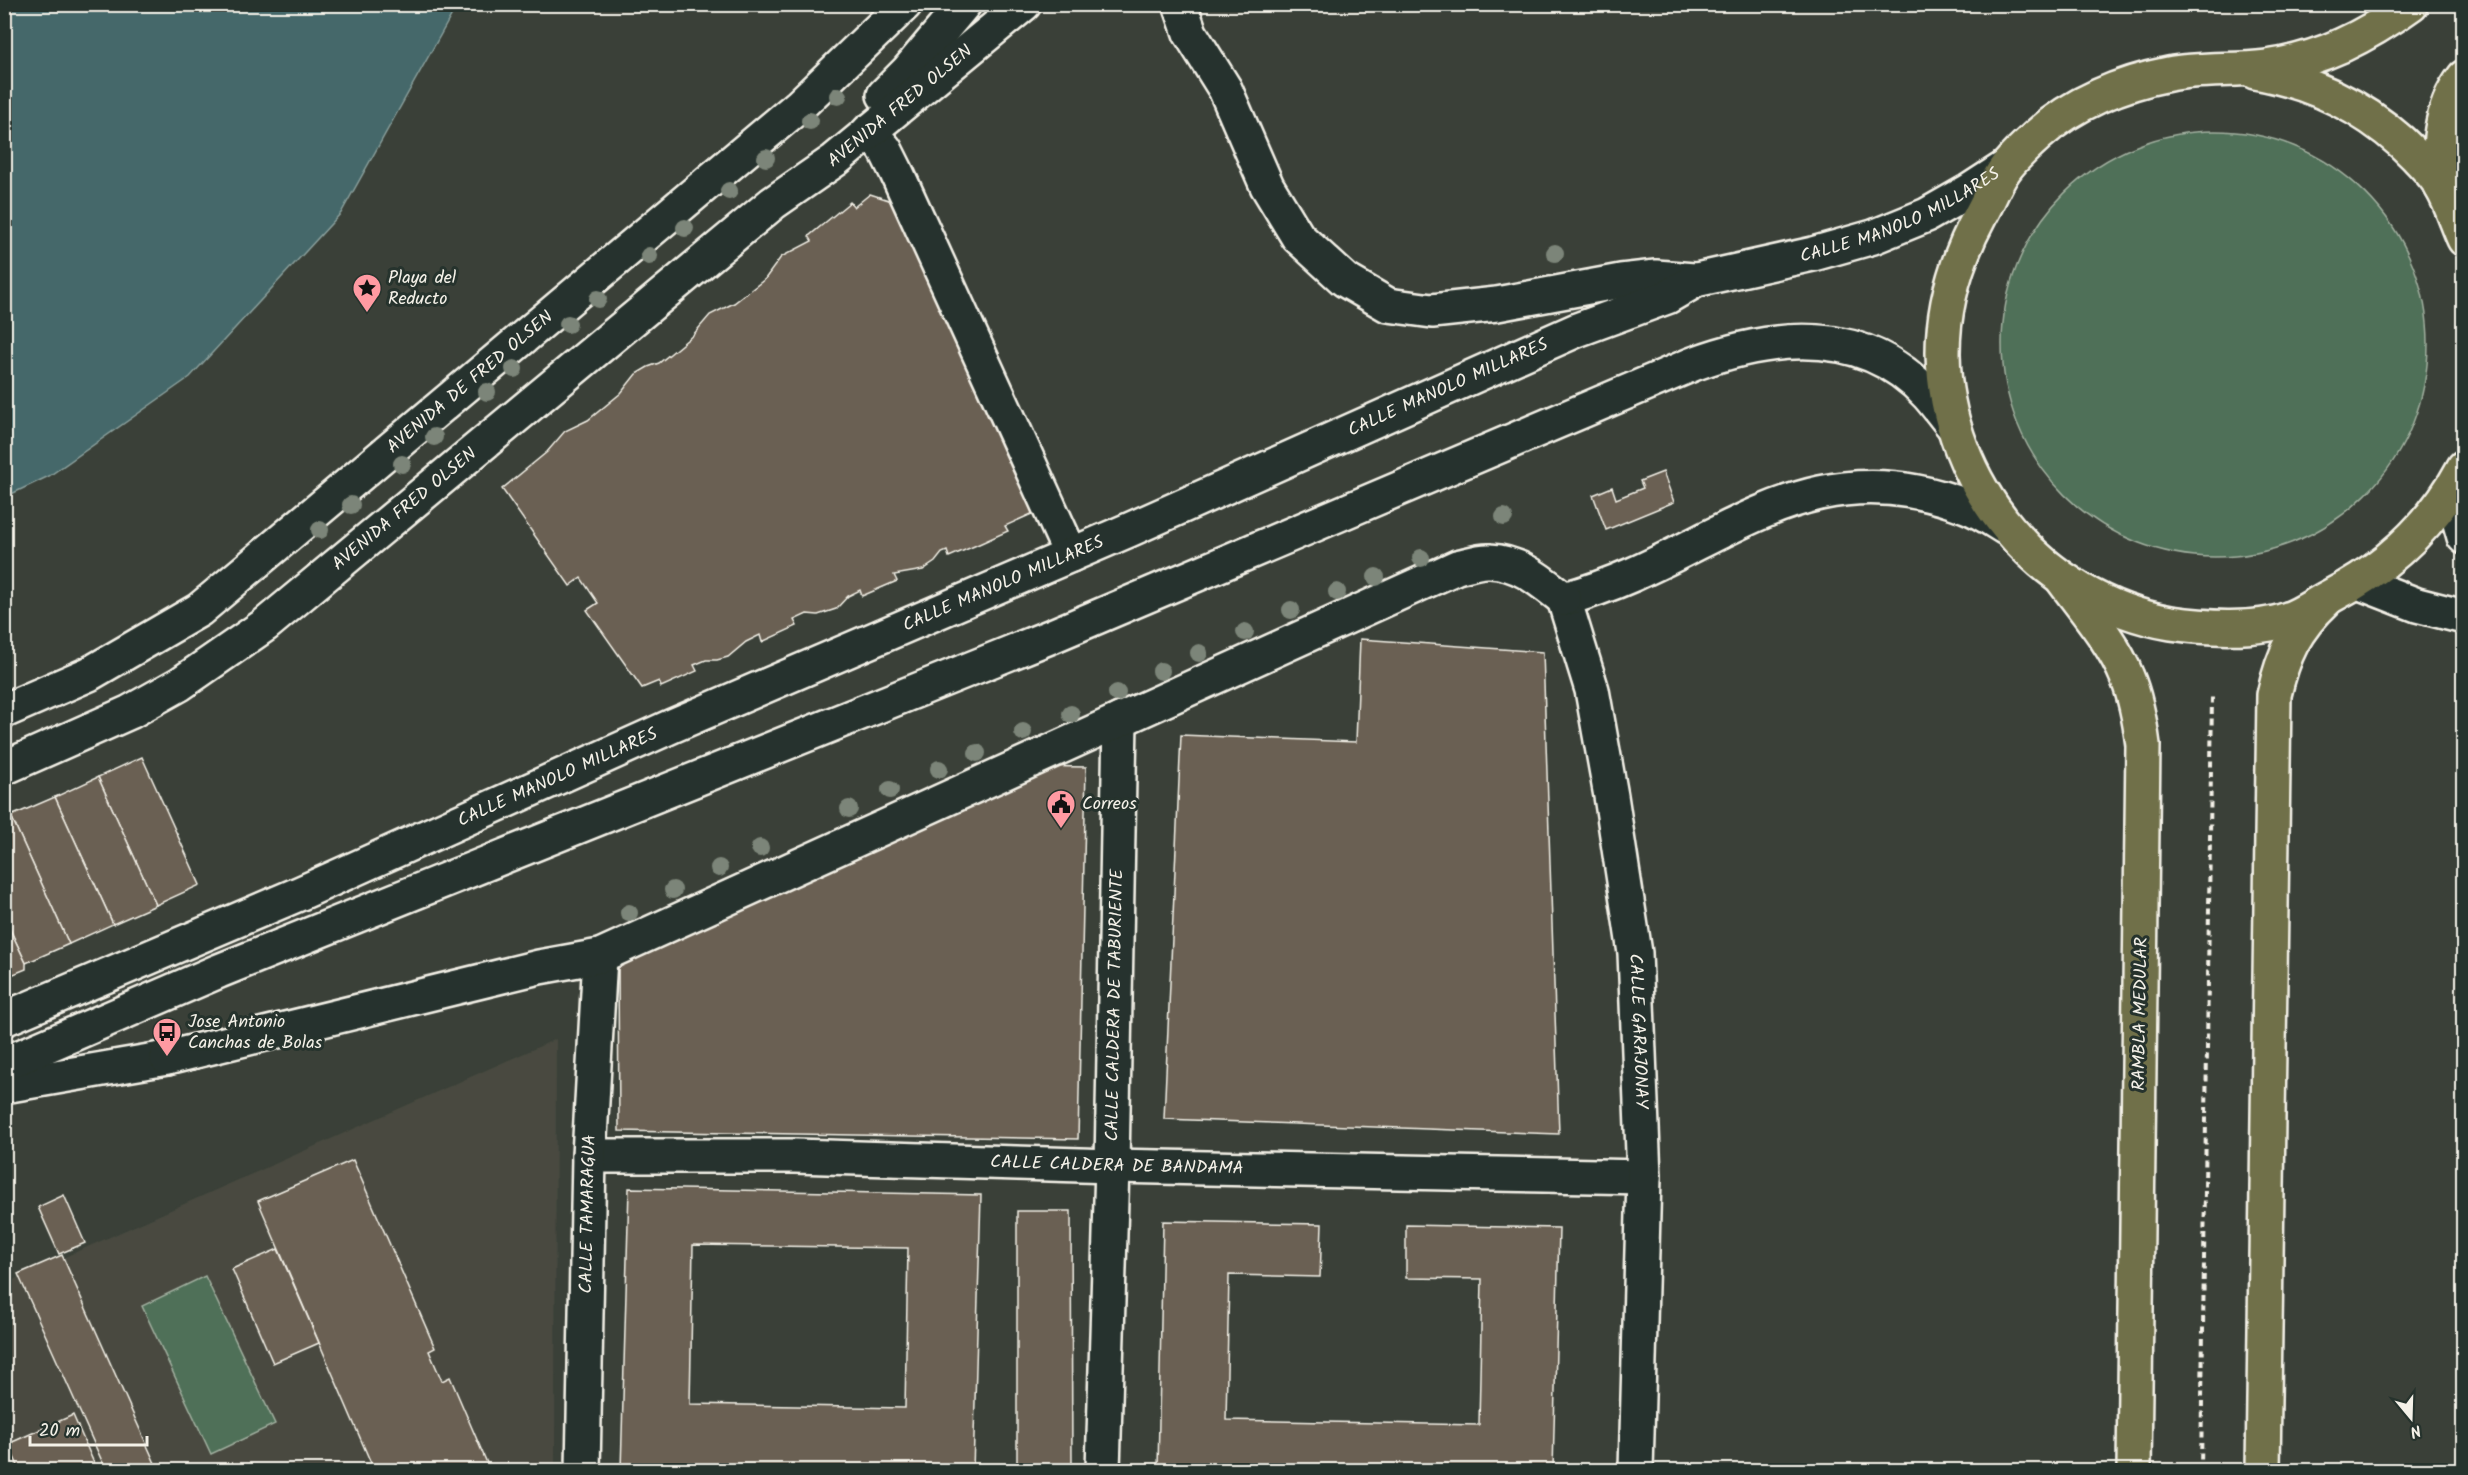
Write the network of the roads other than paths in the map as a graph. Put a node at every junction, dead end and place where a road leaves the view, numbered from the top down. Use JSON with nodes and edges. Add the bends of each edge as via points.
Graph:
{"nodes":[{"id":1,"x":905,"y":4,"type":"edge"},
{"id":2,"x":964,"y":4,"type":"edge"},
{"id":3,"x":1024,"y":4,"type":"edge"},
{"id":4,"x":1180,"y":4,"type":"edge"},
{"id":5,"x":1200,"y":4,"type":"edge"},
{"id":6,"x":2411,"y":4,"type":"edge"},
{"id":7,"x":2218,"y":70,"type":"junction"},
{"id":8,"x":2463,"y":77,"type":"edge"},
{"id":9,"x":1225,"y":89,"type":"junction"},
{"id":10,"x":869,"y":131,"type":"junction"},
{"id":11,"x":2006,"y":167,"type":"junction"},
{"id":12,"x":2442,"y":188,"type":"junction"},
{"id":13,"x":773,"y":203,"type":"junction"},
{"id":14,"x":2463,"y":239,"type":"edge"},
{"id":15,"x":1696,"y":280,"type":"junction"},
{"id":16,"x":1954,"y":428,"type":"junction"},
{"id":17,"x":2457,"y":479,"type":"edge"},
{"id":18,"x":2006,"y":528,"type":"junction"},
{"id":19,"x":2463,"y":537,"type":"edge"},
{"id":20,"x":1071,"y":555,"type":"junction"},
{"id":21,"x":2063,"y":580,"type":"junction"},
{"id":22,"x":2344,"y":589,"type":"junction"},
{"id":23,"x":1564,"y":599,"type":"junction"},
{"id":24,"x":2463,"y":617,"type":"edge"},
{"id":25,"x":4,"y":711,"type":"edge"},
{"id":26,"x":1120,"y":720,"type":"junction"},
{"id":27,"x":4,"y":768,"type":"edge"},
{"id":28,"x":600,"y":956,"type":"junction"},
{"id":29,"x":4,"y":1019,"type":"edge"},
{"id":30,"x":4,"y":1064,"type":"edge"},
{"id":31,"x":4,"y":1086,"type":"edge"},
{"id":32,"x":590,"y":1156,"type":"junction"},
{"id":33,"x":1112,"y":1166,"type":"junction"},
{"id":34,"x":1644,"y":1177,"type":"junction"},
{"id":35,"x":583,"y":1470,"type":"edge"},
{"id":36,"x":1103,"y":1470,"type":"edge"},
{"id":37,"x":1636,"y":1470,"type":"edge"},
{"id":38,"x":2134,"y":1470,"type":"edge"},
{"id":39,"x":2263,"y":1470,"type":"edge"}],
"edges":[{"from":1,"to":25,"type":"street","name":"AVENIDA DE FRED OLSEN","via":[[800,105],[199,610],[89,674]]},
{"from":2,"to":13,"type":"street","name":"AVENIDA FRED OLSEN","via":[[907,72]]},
{"from":3,"to":10,"type":"street","name":"AVENIDA FRED OLSEN"},
{"from":4,"to":9,"type":"street","via":[[1190,33]]},
{"from":5,"to":9,"type":"street"},
{"from":6,"to":7,"type":"main road","via":[[2374,31],[2345,45],[2268,67]]},
{"from":7,"to":11,"type":"main road","via":[[2170,74],[2123,86],[2080,105],[2040,133]]},
{"from":7,"to":12,"type":"main road","via":[[2278,76],[2321,90],[2362,111],[2398,138]]},
{"from":8,"to":12,"type":"main road","via":[[2440,129]]},
{"from":9,"to":15,"type":"street","via":[[1268,186],[1298,237],[1344,280],[1388,305],[1431,312],[1621,281],[1656,277]]},
{"from":10,"to":13,"type":"street","name":"AVENIDA FRED OLSEN"},
{"from":10,"to":20,"type":"street","via":[[885,149],[896,171]]},
{"from":11,"to":15,"type":"street","name":"CALLE MANOLO MILLARES","via":[[1927,214],[1874,237]]},
{"from":11,"to":16,"type":"main road","via":[[1967,239],[1946,313],[1944,371]]},
{"from":12,"to":14,"type":"main road"},
{"from":13,"to":27,"type":"street","name":"AVENIDA FRED OLSEN","via":[[265,625],[180,684],[130,712]]},
{"from":15,"to":20,"type":"street","name":"CALLE MANOLO MILLARES","via":[[1666,297],[1576,330]]},
{"from":16,"to":18,"type":"main road","via":[[1984,497]]},
{"from":16,"to":30,"type":"street","via":[[1912,380],[1862,350],[1832,342],[1802,341],[1730,350],[1052,636],[219,971]]},
{"from":17,"to":19,"type":"street"},
{"from":17,"to":22,"type":"main road","via":[[2410,542]]},
{"from":18,"to":21,"type":"main road"},
{"from":18,"to":23,"type":"street","via":[[1969,506],[1926,493],[1899,487],[1841,488],[1765,509],[1626,580]]},
{"from":20,"to":29,"type":"street","name":"CALLE MANOLO MILLARES"},
{"from":21,"to":22,"type":"main road","via":[[2103,603],[2148,619],[2194,627],[2241,627],[2288,619]]},
{"from":21,"to":38,"type":"main road","name":"RAMBLA MEDULAR","via":[[2127,677],[2143,745]]},
{"from":22,"to":24,"type":"street"},
{"from":22,"to":39,"type":"main road","via":[[2310,615],[2292,640],[2274,695]]},
{"from":23,"to":26,"type":"street","via":[[1533,574],[1510,564],[1488,560],[1457,567]]},
{"from":23,"to":34,"type":"street","name":"CALLE GARAJONAY","via":[[1592,690],[1635,953]]},
{"from":26,"to":28,"type":"street"},
{"from":26,"to":33,"type":"street","name":"CALLE CALDERA DE TABURIENTE"},
{"from":28,"to":31,"type":"street","via":[[539,967],[166,1058]]},
{"from":28,"to":32,"type":"street","name":"CALLE TAMARAGUA"},
{"from":32,"to":33,"type":"street","name":"CALLE CALDERA DE BANDAMA","via":[[795,1156]]},
{"from":32,"to":35,"type":"street","name":"CALLE TAMARAGUA"},
{"from":33,"to":34,"type":"street","name":"CALLE CALDERA DE BANDAMA"},
{"from":33,"to":36,"type":"street","name":"CALLE CALDERA DE TABURIENTE"},
{"from":34,"to":37,"type":"street","name":"CALLE GARAJONAY"}]}
